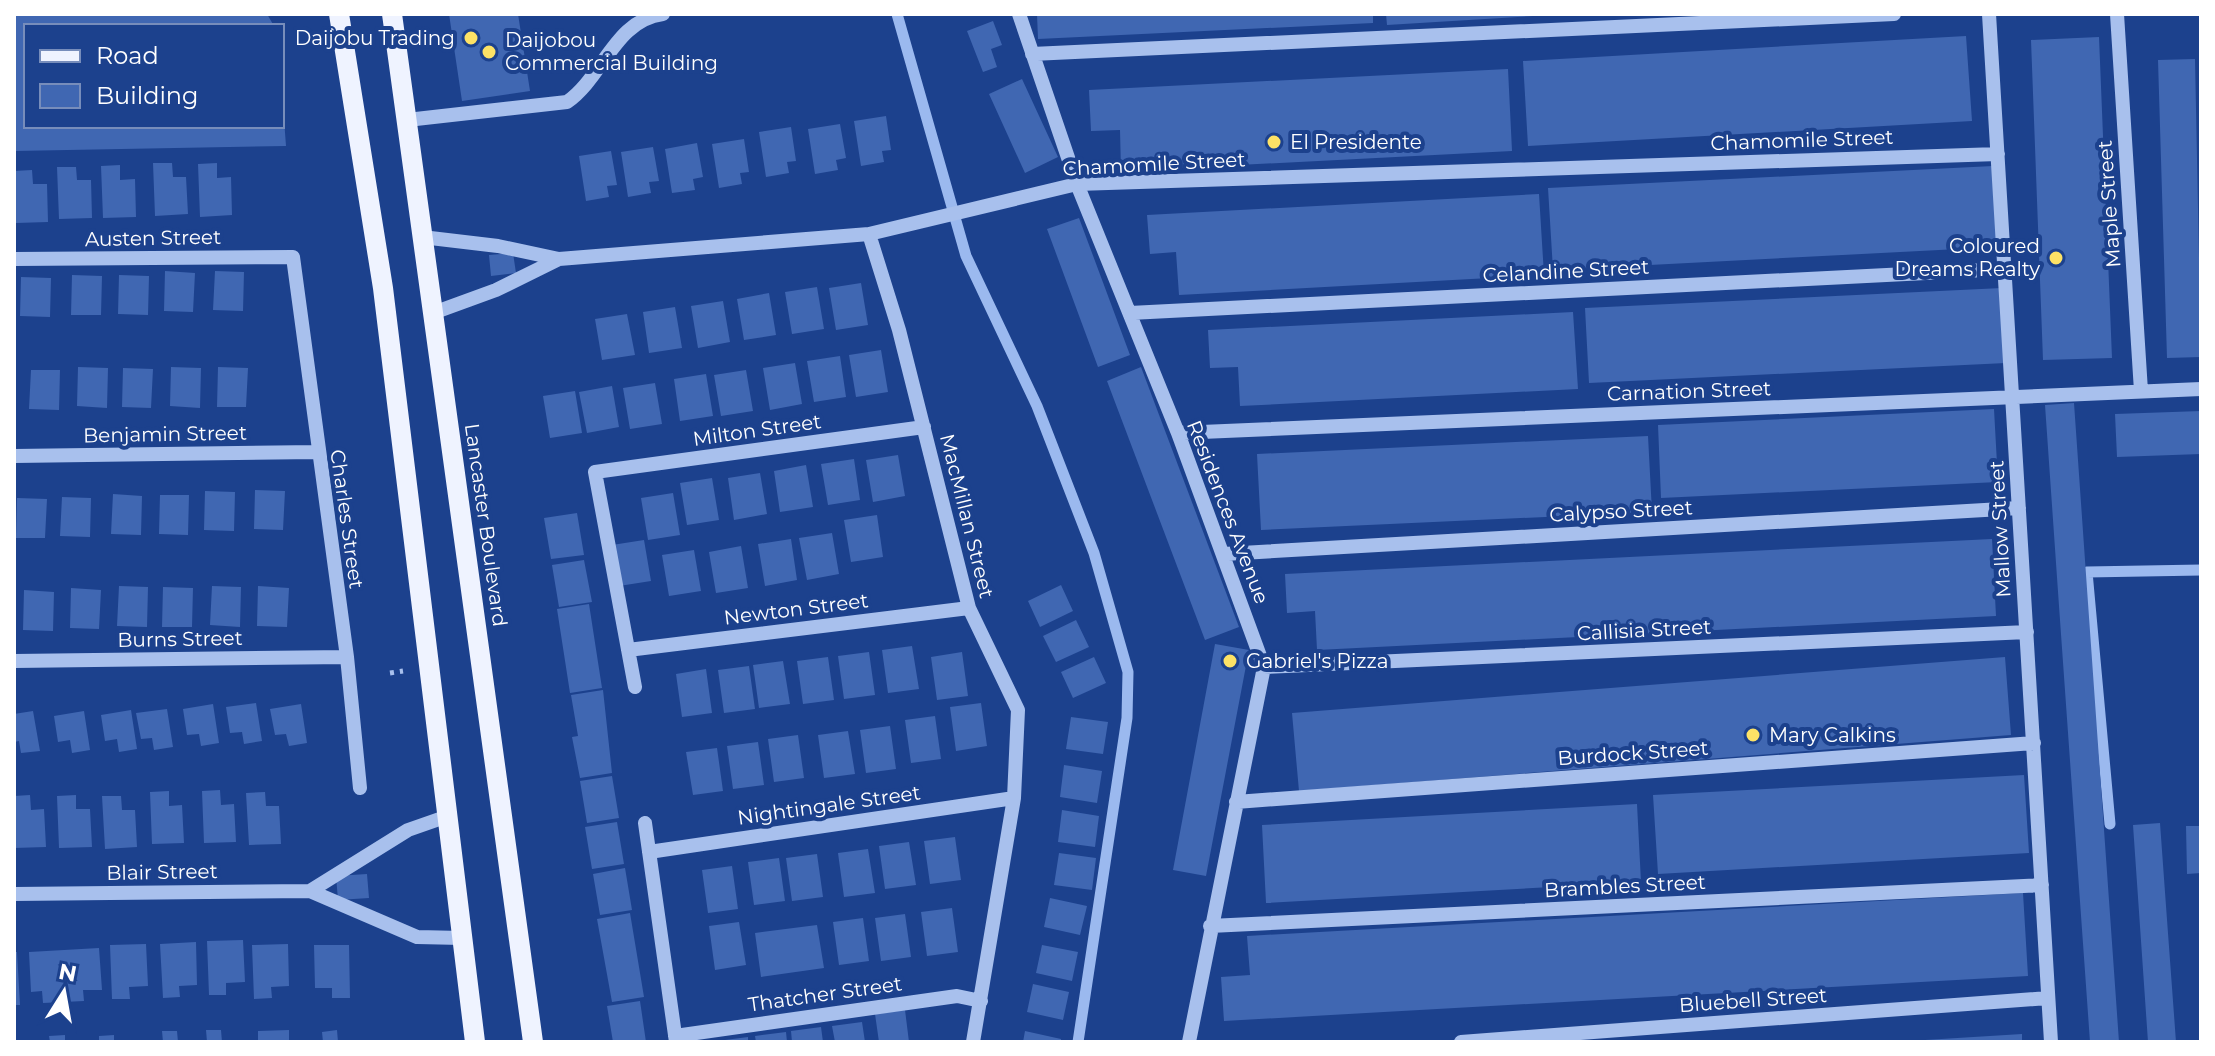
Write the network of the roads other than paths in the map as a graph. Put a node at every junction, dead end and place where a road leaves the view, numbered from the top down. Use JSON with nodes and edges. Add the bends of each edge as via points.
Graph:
{"nodes":[{"id":1,"x":339,"y":14,"type":"edge"},
{"id":2,"x":392,"y":14,"type":"edge"},
{"id":3,"x":663,"y":14,"type":"edge"},
{"id":4,"x":1019,"y":14,"type":"edge"},
{"id":5,"x":1894,"y":14,"type":"edge"},
{"id":6,"x":1989,"y":14,"type":"edge"},
{"id":7,"x":2117,"y":14,"type":"edge"},
{"id":8,"x":1032,"y":54,"type":"junction"},
{"id":9,"x":407,"y":120,"type":"junction"},
{"id":10,"x":1998,"y":154,"type":"junction"},
{"id":11,"x":1077,"y":184,"type":"junction"},
{"id":12,"x":869,"y":234,"type":"junction"},
{"id":13,"x":422,"y":237,"type":"junction"},
{"id":14,"x":293,"y":257,"type":"joint"},
{"id":15,"x":14,"y":259,"type":"edge"},
{"id":16,"x":559,"y":259,"type":"junction"},
{"id":17,"x":2005,"y":269,"type":"junction"},
{"id":18,"x":433,"y":313,"type":"junction"},
{"id":19,"x":1130,"y":313,"type":"junction"},
{"id":20,"x":2201,"y":389,"type":"edge"},
{"id":21,"x":2141,"y":391,"type":"junction"},
{"id":22,"x":2012,"y":397,"type":"junction"},
{"id":23,"x":924,"y":427,"type":"junction"},
{"id":24,"x":1178,"y":433,"type":"junction"},
{"id":25,"x":317,"y":452,"type":"junction"},
{"id":26,"x":14,"y":456,"type":"edge"},
{"id":27,"x":2019,"y":508,"type":"junction"},
{"id":28,"x":1224,"y":554,"type":"junction"},
{"id":29,"x":969,"y":608,"type":"junction"},
{"id":30,"x":2027,"y":632,"type":"junction"},
{"id":31,"x":628,"y":650,"type":"junction"},
{"id":32,"x":347,"y":657,"type":"junction"},
{"id":33,"x":14,"y":661,"type":"edge"},
{"id":34,"x":1264,"y":667,"type":"junction"},
{"id":35,"x":635,"y":687,"type":"dead end"},
{"id":36,"x":2034,"y":743,"type":"junction"},
{"id":37,"x":360,"y":788,"type":"dead end"},
{"id":38,"x":1014,"y":798,"type":"junction"},
{"id":39,"x":1236,"y":802,"type":"junction"},
{"id":40,"x":448,"y":816,"type":"junction"},
{"id":41,"x":645,"y":823,"type":"dead end"},
{"id":42,"x":649,"y":852,"type":"junction"},
{"id":43,"x":2042,"y":885,"type":"junction"},
{"id":44,"x":310,"y":891,"type":"junction"},
{"id":45,"x":14,"y":894,"type":"edge"},
{"id":46,"x":1210,"y":926,"type":"junction"},
{"id":47,"x":462,"y":938,"type":"junction"},
{"id":48,"x":2048,"y":998,"type":"junction"},
{"id":49,"x":981,"y":1001,"type":"junction"},
{"id":50,"x":676,"y":1039,"type":"edge"},
{"id":51,"x":475,"y":1042,"type":"edge"},
{"id":52,"x":533,"y":1042,"type":"edge"},
{"id":53,"x":973,"y":1042,"type":"edge"},
{"id":54,"x":1189,"y":1042,"type":"edge"},
{"id":55,"x":1461,"y":1042,"type":"edge"},
{"id":56,"x":2051,"y":1042,"type":"edge"}],
"edges":[{"from":1,"to":40,"type":"main road","via":[[383,288]]},
{"from":2,"to":9,"type":"main road","name":"Lancaster Boulevard"},
{"from":3,"to":9,"type":"street","via":[[632,26],[586,89],[567,102]]},
{"from":4,"to":8,"type":"street","name":"Residences Avenue"},
{"from":5,"to":8,"type":"street"},
{"from":6,"to":10,"type":"street","name":"Mallow Street"},
{"from":7,"to":21,"type":"street","name":"Maple Street"},
{"from":8,"to":11,"type":"street","name":"Residences Avenue"},
{"from":9,"to":13,"type":"main road","name":"Lancaster Boulevard"},
{"from":10,"to":11,"type":"street","name":"Chamomile Street"},
{"from":10,"to":17,"type":"street","name":"Mallow Street"},
{"from":11,"to":12,"type":"street","name":"Chamomile Street"},
{"from":11,"to":19,"type":"street","name":"Residences Avenue"},
{"from":12,"to":16,"type":"street","name":"Chamomile Street"},
{"from":12,"to":23,"type":"street","name":"MacMillan Street"},
{"from":13,"to":16,"type":"street","name":"Chamomile Street"},
{"from":13,"to":18,"type":"main road","name":"Lancaster Boulevard"},
{"from":14,"to":15,"type":"street","name":"Austen Street"},
{"from":14,"to":25,"type":"street","name":"Charles Street"},
{"from":16,"to":18,"type":"street","name":"Chamomile Street"},
{"from":17,"to":19,"type":"street","name":"Celandine Street"},
{"from":17,"to":22,"type":"street","name":"Mallow Street"},
{"from":18,"to":52,"type":"main road","name":"Lancaster Boulevard"},
{"from":19,"to":24,"type":"street","name":"Residences Avenue"},
{"from":20,"to":21,"type":"street","name":"Carnation Street"},
{"from":21,"to":22,"type":"street","name":"Carnation Street"},
{"from":22,"to":24,"type":"street","name":"Carnation Street"},
{"from":22,"to":27,"type":"street","name":"Mallow Street"},
{"from":23,"to":29,"type":"street","name":"MacMillan Street"},
{"from":23,"to":31,"type":"street","name":"Milton Street","via":[[595,472]]},
{"from":24,"to":28,"type":"street","name":"Residences Avenue"},
{"from":25,"to":26,"type":"street","name":"Benjamin Street"},
{"from":25,"to":32,"type":"street","name":"Charles Street"},
{"from":27,"to":28,"type":"street","name":"Calypso Street"},
{"from":27,"to":30,"type":"street","name":"Mallow Street"},
{"from":28,"to":34,"type":"street","name":"Residences Avenue"},
{"from":29,"to":31,"type":"street","name":"Newton Street"},
{"from":29,"to":38,"type":"street","name":"MacMillan Street","via":[[1018,710]]},
{"from":30,"to":34,"type":"street","name":"Callisia Street"},
{"from":30,"to":36,"type":"street","name":"Mallow Street"},
{"from":31,"to":35,"type":"street"},
{"from":32,"to":33,"type":"street","name":"Burns Street"},
{"from":32,"to":37,"type":"street","name":"Charles Street"},
{"from":34,"to":39,"type":"street"},
{"from":36,"to":39,"type":"street","name":"Burdock Street"},
{"from":36,"to":43,"type":"street","name":"Mallow Street"},
{"from":38,"to":42,"type":"street","name":"Nightingale Street"},
{"from":38,"to":49,"type":"street","name":"MacMillan Street"},
{"from":39,"to":46,"type":"street"},
{"from":40,"to":44,"type":"street","via":[[408,830]]},
{"from":40,"to":47,"type":"main road"},
{"from":41,"to":42,"type":"street"},
{"from":42,"to":50,"type":"street"},
{"from":43,"to":46,"type":"street","name":"Brambles Street"},
{"from":43,"to":48,"type":"street","name":"Mallow Street"},
{"from":44,"to":45,"type":"street","name":"Blair Street"},
{"from":44,"to":47,"type":"street","name":"Blair Street","via":[[417,937]]},
{"from":46,"to":54,"type":"street"},
{"from":47,"to":51,"type":"main road"},
{"from":48,"to":55,"type":"street","name":"Bluebell Street"},
{"from":48,"to":56,"type":"street","name":"Mallow Street"},
{"from":49,"to":50,"type":"street","name":"Thatcher Street","via":[[957,996]]},
{"from":49,"to":53,"type":"street","name":"MacMillan Street"}]}
